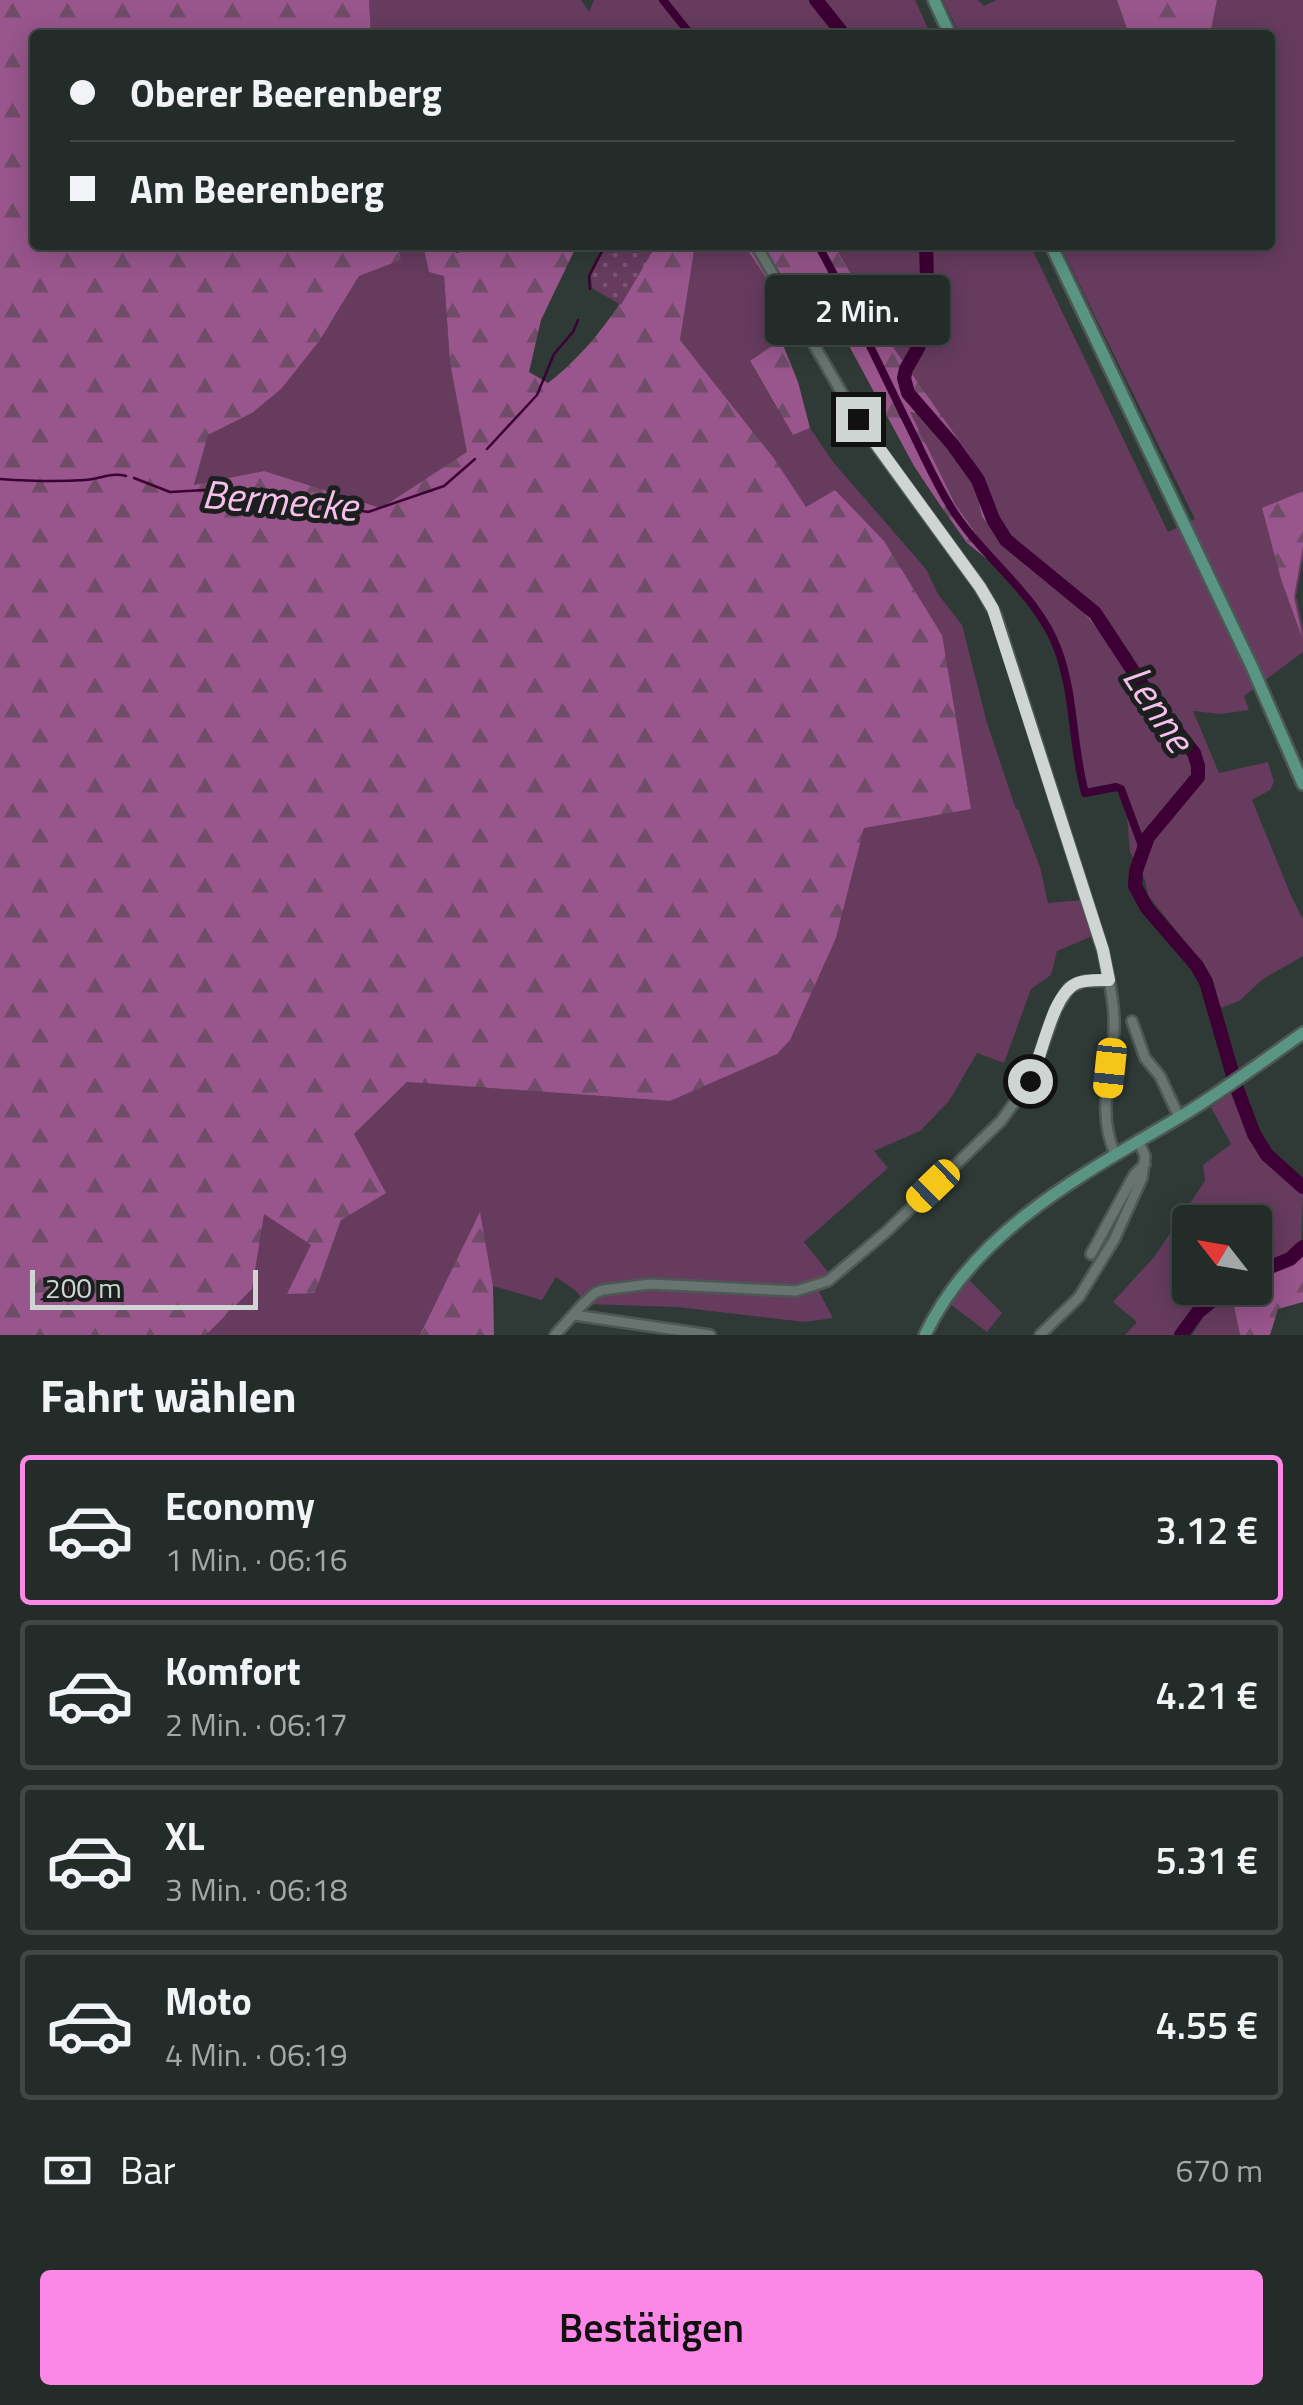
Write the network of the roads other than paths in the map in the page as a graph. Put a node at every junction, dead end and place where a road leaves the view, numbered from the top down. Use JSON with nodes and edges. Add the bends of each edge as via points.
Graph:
{"nodes":[{"id":1,"x":934,"y":0,"type":"edge"},
{"id":2,"x":948,"y":30,"type":"edge"},
{"id":3,"x":759,"y":250,"type":"edge"},
{"id":4,"x":1053,"y":250,"type":"edge"},
{"id":5,"x":1302,"y":781,"type":"edge"},
{"id":6,"x":1109,"y":980,"type":"junction"},
{"id":7,"x":1133,"y":1024,"type":"dead end"},
{"id":8,"x":1303,"y":1033,"type":"edge"},
{"id":9,"x":1179,"y":1117,"type":"junction"},
{"id":10,"x":1138,"y":1140,"type":"junction"},
{"id":11,"x":1116,"y":1154,"type":"junction"},
{"id":12,"x":1144,"y":1164,"type":"junction"},
{"id":13,"x":1091,"y":1254,"type":"dead end"},
{"id":14,"x":574,"y":1315,"type":"junction"},
{"id":15,"x":556,"y":1335,"type":"edge"},
{"id":16,"x":710,"y":1335,"type":"edge"},
{"id":17,"x":925,"y":1335,"type":"edge"},
{"id":18,"x":1040,"y":1335,"type":"edge"}],
"edges":[{"from":1,"to":2,"type":"main road"},
{"from":3,"to":6,"type":"street","via":[[858,419],[993,609]]},
{"from":4,"to":5,"type":"main road"},
{"from":6,"to":11,"type":"street","via":[[1114,1028],[1105,1120]]},
{"from":6,"to":14,"type":"street","via":[[1069,988],[1030,1081],[1001,1121],[828,1281],[796,1291],[650,1284],[603,1290]]},
{"from":7,"to":9,"type":"street"},
{"from":8,"to":9,"type":"main road"},
{"from":9,"to":10,"type":"main road"},
{"from":10,"to":11,"type":"main road"},
{"from":10,"to":12,"type":"street"},
{"from":11,"to":17,"type":"main road","via":[[996,1242],[949,1293]]},
{"from":12,"to":13,"type":"street"},
{"from":12,"to":18,"type":"street","via":[[1127,1214],[1088,1286]]},
{"from":14,"to":15,"type":"street"},
{"from":14,"to":16,"type":"street"}]}
